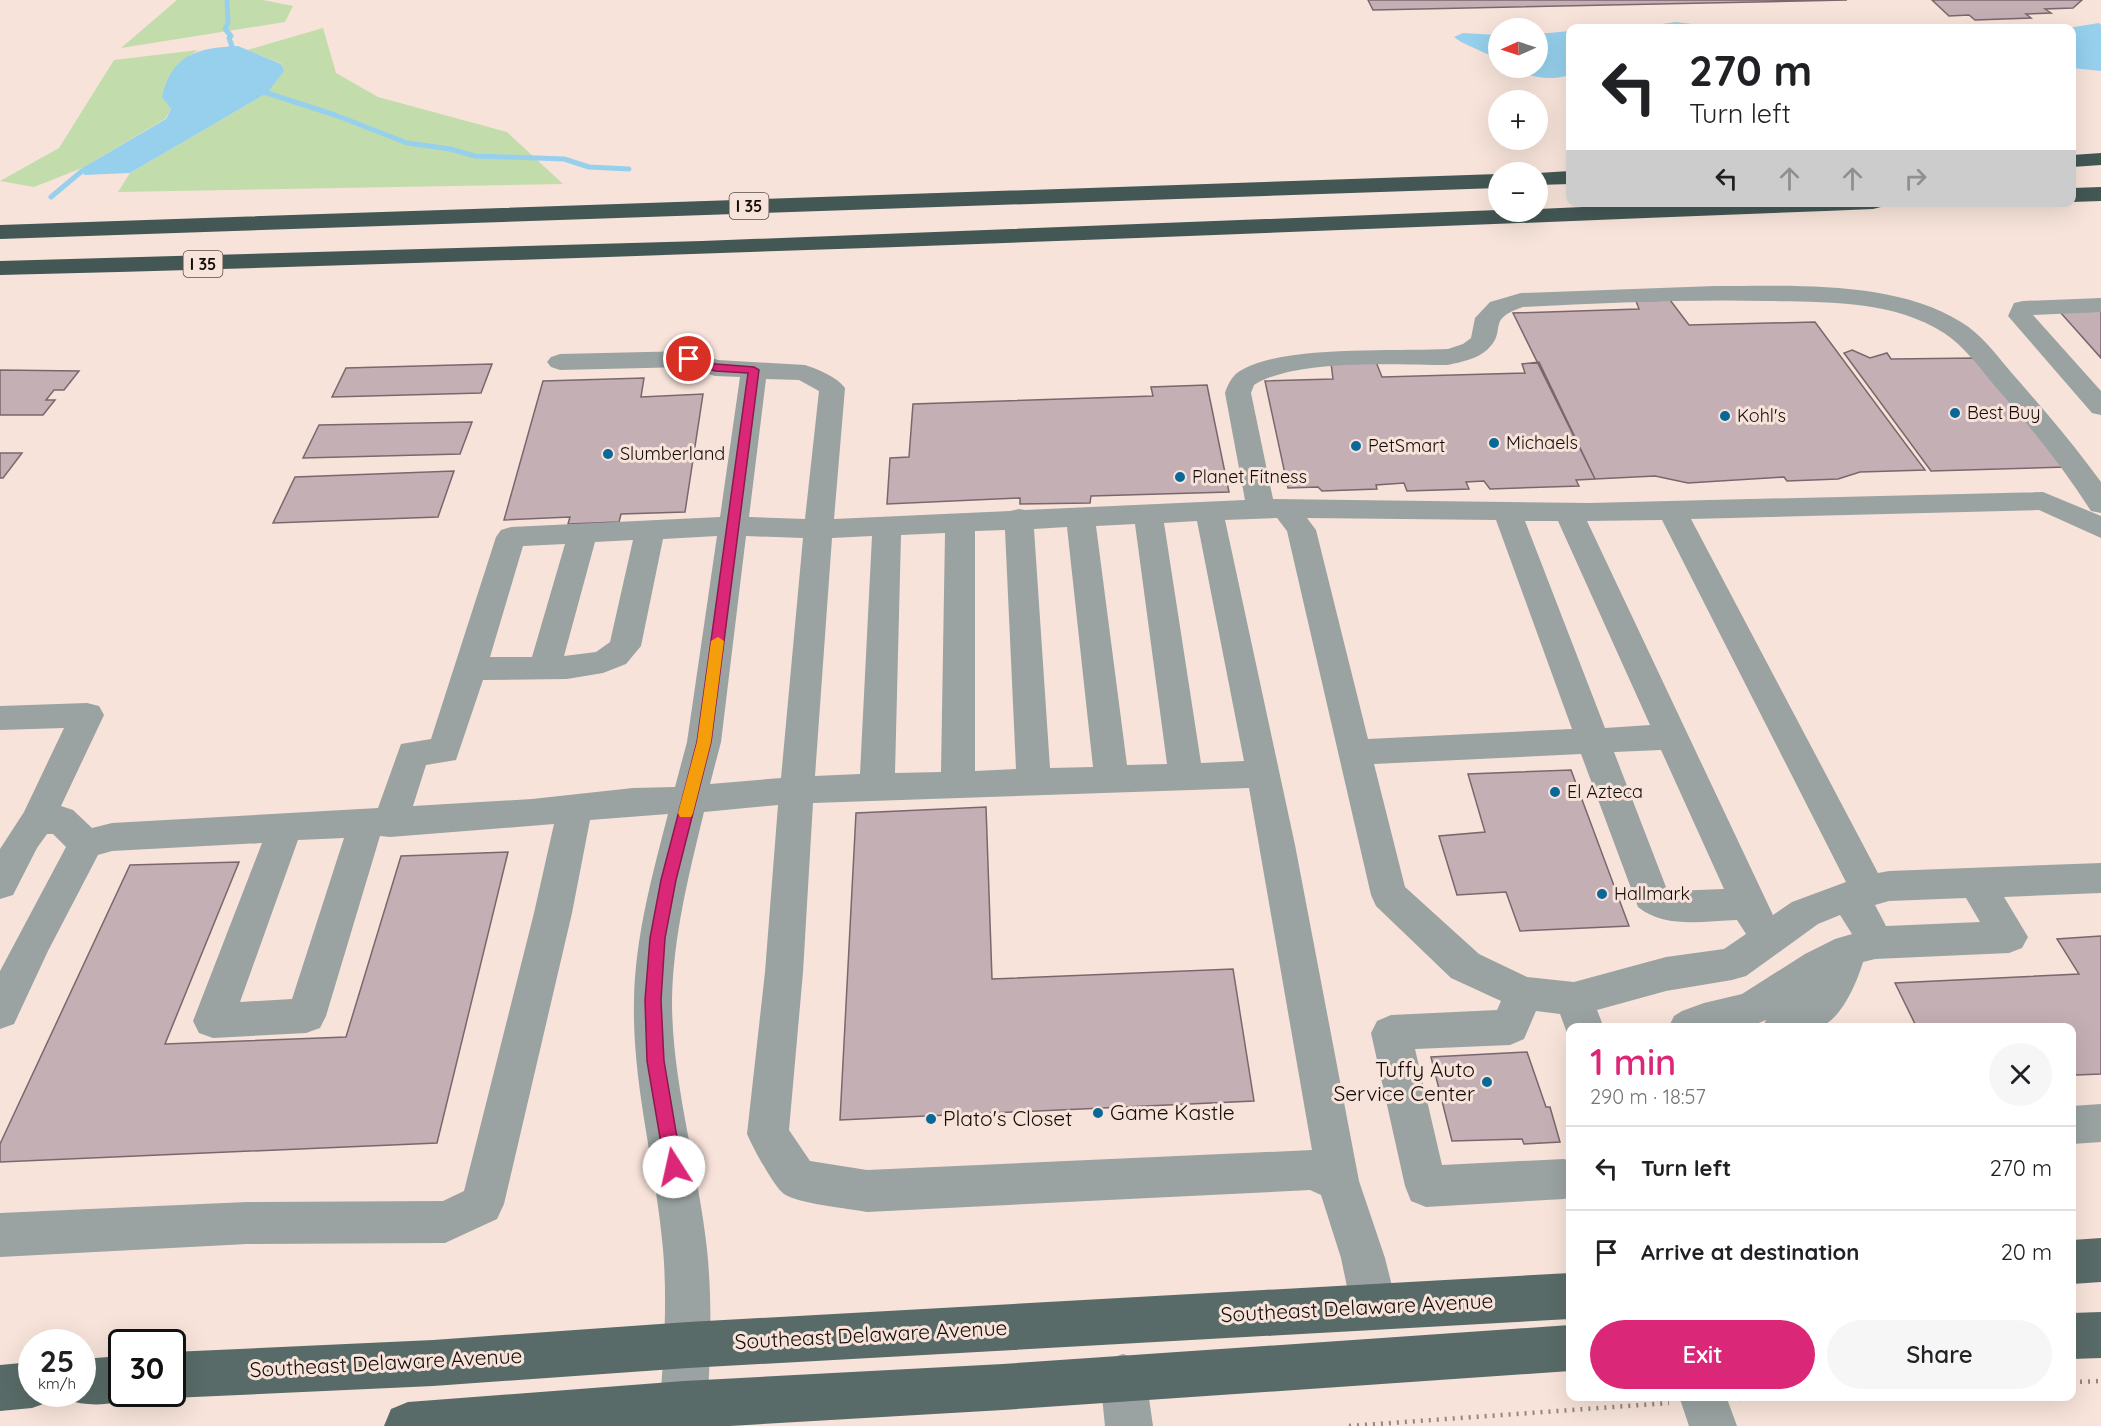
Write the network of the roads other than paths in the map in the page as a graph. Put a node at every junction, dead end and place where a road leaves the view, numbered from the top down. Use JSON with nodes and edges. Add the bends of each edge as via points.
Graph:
{"nodes":[{"id":1,"x":2101,"y":159,"type":"edge"},
{"id":2,"x":2076,"y":160,"type":"edge"},
{"id":3,"x":1566,"y":178,"type":"edge"},
{"id":4,"x":1548,"y":179,"type":"edge"},
{"id":5,"x":1488,"y":181,"type":"edge"},
{"id":6,"x":2101,"y":194,"type":"edge"},
{"id":7,"x":2076,"y":195,"type":"edge"},
{"id":8,"x":1763,"y":207,"type":"edge"},
{"id":9,"x":0,"y":232,"type":"edge"},
{"id":10,"x":0,"y":268,"type":"edge"},
{"id":11,"x":2101,"y":305,"type":"edge"},
{"id":12,"x":560,"y":362,"type":"dead end"},
{"id":13,"x":754,"y":370,"type":"junction"},
{"id":14,"x":2101,"y":407,"type":"edge"},
{"id":15,"x":2101,"y":504,"type":"edge"},
{"id":16,"x":1273,"y":508,"type":"junction"},
{"id":17,"x":1672,"y":510,"type":"junction"},
{"id":18,"x":1209,"y":511,"type":"junction"},
{"id":19,"x":1507,"y":511,"type":"junction"},
{"id":20,"x":1568,"y":512,"type":"junction"},
{"id":21,"x":1148,"y":513,"type":"junction"},
{"id":22,"x":1080,"y":516,"type":"junction"},
{"id":23,"x":1018,"y":518,"type":"junction"},
{"id":24,"x":960,"y":521,"type":"junction"},
{"id":25,"x":887,"y":525,"type":"junction"},
{"id":26,"x":733,"y":526,"type":"junction"},
{"id":27,"x":2101,"y":528,"type":"edge"},
{"id":28,"x":818,"y":529,"type":"junction"},
{"id":29,"x":650,"y":530,"type":"junction"},
{"id":30,"x":583,"y":534,"type":"junction"},
{"id":31,"x":545,"y":667,"type":"junction"},
{"id":32,"x":471,"y":668,"type":"junction"},
{"id":33,"x":0,"y":718,"type":"edge"},
{"id":34,"x":1672,"y":738,"type":"junction"},
{"id":35,"x":1594,"y":741,"type":"junction"},
{"id":36,"x":1356,"y":752,"type":"junction"},
{"id":37,"x":1263,"y":774,"type":"junction"},
{"id":38,"x":1186,"y":777,"type":"junction"},
{"id":39,"x":1112,"y":779,"type":"junction"},
{"id":40,"x":1034,"y":782,"type":"junction"},
{"id":41,"x":958,"y":784,"type":"junction"},
{"id":42,"x":877,"y":788,"type":"junction"},
{"id":43,"x":796,"y":790,"type":"junction"},
{"id":44,"x":689,"y":800,"type":"junction"},
{"id":45,"x":575,"y":808,"type":"junction"},
{"id":46,"x":37,"y":820,"type":"junction"},
{"id":47,"x":378,"y":823,"type":"junction"},
{"id":48,"x":285,"y":828,"type":"junction"},
{"id":49,"x":86,"y":844,"type":"junction"},
{"id":50,"x":2101,"y":878,"type":"edge"},
{"id":51,"x":1976,"y":883,"type":"junction"},
{"id":52,"x":0,"y":884,"type":"edge"},
{"id":53,"x":1859,"y":893,"type":"junction"},
{"id":54,"x":1749,"y":904,"type":"junction"},
{"id":55,"x":1766,"y":940,"type":"junction"},
{"id":56,"x":1862,"y":947,"type":"junction"},
{"id":57,"x":1523,"y":993,"type":"junction"},
{"id":58,"x":0,"y":1012,"type":"edge"},
{"id":59,"x":1579,"y":1013,"type":"edge"},
{"id":60,"x":1699,"y":1023,"type":"edge"},
{"id":61,"x":1792,"y":1023,"type":"edge"},
{"id":62,"x":2101,"y":1123,"type":"edge"},
{"id":63,"x":2076,"y":1125,"type":"edge"},
{"id":64,"x":1564,"y":1179,"type":"dead end"},
{"id":65,"x":1338,"y":1181,"type":"junction"},
{"id":66,"x":0,"y":1234,"type":"edge"},
{"id":67,"x":2101,"y":1260,"type":"edge"},
{"id":68,"x":2076,"y":1262,"type":"edge"},
{"id":69,"x":1566,"y":1296,"type":"edge"},
{"id":70,"x":1374,"y":1306,"type":"junction"},
{"id":71,"x":2101,"y":1335,"type":"edge"},
{"id":72,"x":2076,"y":1336,"type":"edge"},
{"id":73,"x":688,"y":1345,"type":"junction"},
{"id":74,"x":1566,"y":1348,"type":"edge"},
{"id":75,"x":186,"y":1374,"type":"edge"},
{"id":76,"x":1123,"y":1377,"type":"junction"},
{"id":77,"x":18,"y":1386,"type":"edge"},
{"id":78,"x":0,"y":1388,"type":"edge"},
{"id":79,"x":683,"y":1416,"type":"edge"},
{"id":80,"x":408,"y":1426,"type":"edge"},
{"id":81,"x":1129,"y":1426,"type":"edge"}],
"edges":[{"from":1,"to":2,"type":"highway"},
{"from":3,"to":4,"type":"highway"},
{"from":5,"to":9,"type":"highway","number":"I 35"},
{"from":6,"to":7,"type":"highway"},
{"from":8,"to":10,"type":"highway","number":"I 35","via":[[383,258]]},
{"from":11,"to":14,"type":"street","via":[[2023,308],[2020,316]]},
{"from":12,"to":13,"type":"street","via":[[689,359],[715,368]]},
{"from":13,"to":26,"type":"street"},
{"from":13,"to":28,"type":"street","via":[[805,373],[832,388]]},
{"from":15,"to":16,"type":"street","via":[[2049,433],[1969,339],[1952,327],[1919,310],[1877,300],[1704,291],[1521,300],[1498,307],[1487,318],[1487,332],[1481,343],[1448,357],[1286,363],[1248,377],[1238,393]]},
{"from":16,"to":18,"type":"street"},
{"from":16,"to":19,"type":"street"},
{"from":16,"to":36,"type":"street","via":[[1301,530]]},
{"from":17,"to":20,"type":"street"},
{"from":17,"to":27,"type":"street","via":[[2043,501]]},
{"from":17,"to":53,"type":"street"},
{"from":18,"to":21,"type":"street"},
{"from":18,"to":37,"type":"street"},
{"from":19,"to":20,"type":"street"},
{"from":19,"to":35,"type":"street"},
{"from":20,"to":34,"type":"street"},
{"from":21,"to":22,"type":"street"},
{"from":21,"to":38,"type":"street"},
{"from":22,"to":23,"type":"street"},
{"from":22,"to":39,"type":"street"},
{"from":23,"to":24,"type":"street"},
{"from":23,"to":40,"type":"street"},
{"from":24,"to":25,"type":"street"},
{"from":24,"to":41,"type":"street"},
{"from":25,"to":28,"type":"street"},
{"from":25,"to":42,"type":"street"},
{"from":26,"to":28,"type":"street"},
{"from":26,"to":29,"type":"street"},
{"from":26,"to":44,"type":"street","via":[[704,742]]},
{"from":28,"to":43,"type":"street"},
{"from":29,"to":30,"type":"street"},
{"from":29,"to":31,"type":"street","via":[[625,646],[615,656],[600,662]]},
{"from":30,"to":31,"type":"street"},
{"from":30,"to":32,"type":"street","via":[[511,537]]},
{"from":31,"to":32,"type":"street"},
{"from":32,"to":47,"type":"street","via":[[444,752],[413,753]]},
{"from":33,"to":46,"type":"street","via":[[87,715]]},
{"from":34,"to":35,"type":"street"},
{"from":34,"to":54,"type":"street"},
{"from":35,"to":36,"type":"street"},
{"from":35,"to":54,"type":"street","via":[[1651,896],[1662,905],[1673,906]]},
{"from":36,"to":57,"type":"street","via":[[1389,895],[1465,966]]},
{"from":37,"to":38,"type":"street"},
{"from":37,"to":65,"type":"street"},
{"from":38,"to":39,"type":"street"},
{"from":39,"to":40,"type":"street"},
{"from":40,"to":41,"type":"street"},
{"from":41,"to":42,"type":"street"},
{"from":42,"to":43,"type":"street"},
{"from":43,"to":44,"type":"street"},
{"from":43,"to":65,"type":"street","via":[[768,1134],[798,1179],[867,1191],[1310,1170]]},
{"from":44,"to":45,"type":"street"},
{"from":44,"to":73,"type":"street","via":[[658,938],[653,1000],[656,1061],[685,1250]]},
{"from":45,"to":47,"type":"street"},
{"from":45,"to":66,"type":"street","via":[[482,1204],[445,1222],[247,1223]]},
{"from":46,"to":49,"type":"street","via":[[61,820]]},
{"from":46,"to":52,"type":"street"},
{"from":47,"to":48,"type":"street"},
{"from":47,"to":48,"type":"street","via":[[306,1016],[213,1021]]},
{"from":48,"to":49,"type":"street","via":[[112,837]]},
{"from":49,"to":58,"type":"street"},
{"from":50,"to":51,"type":"street"},
{"from":51,"to":53,"type":"street","via":[[1889,886]]},
{"from":51,"to":56,"type":"street","via":[[2008,937]]},
{"from":53,"to":55,"type":"street","via":[[1804,913]]},
{"from":53,"to":56,"type":"street"},
{"from":54,"to":55,"type":"street"},
{"from":55,"to":59,"type":"street","via":[[1732,964],[1666,974]]},
{"from":56,"to":60,"type":"street","via":[[1801,976],[1756,1006]]},
{"from":56,"to":61,"type":"street","via":[[1829,998]]},
{"from":57,"to":59,"type":"street"},
{"from":57,"to":64,"type":"street","via":[[1510,1027],[1391,1033],[1426,1185]]},
{"from":62,"to":63,"type":"street"},
{"from":65,"to":70,"type":"street"},
{"from":67,"to":68,"type":"main road"},
{"from":69,"to":70,"type":"main road","name":"Southeast Delaware Avenue"},
{"from":70,"to":73,"type":"main road","name":"Southeast Delaware Avenue"},
{"from":71,"to":72,"type":"main road"},
{"from":73,"to":75,"type":"main road","name":"Southeast Delaware Avenue"},
{"from":73,"to":79,"type":"street"},
{"from":74,"to":76,"type":"main road"},
{"from":76,"to":79,"type":"main road"},
{"from":76,"to":81,"type":"street"},
{"from":77,"to":78,"type":"main road"},
{"from":79,"to":80,"type":"main road"}]}
